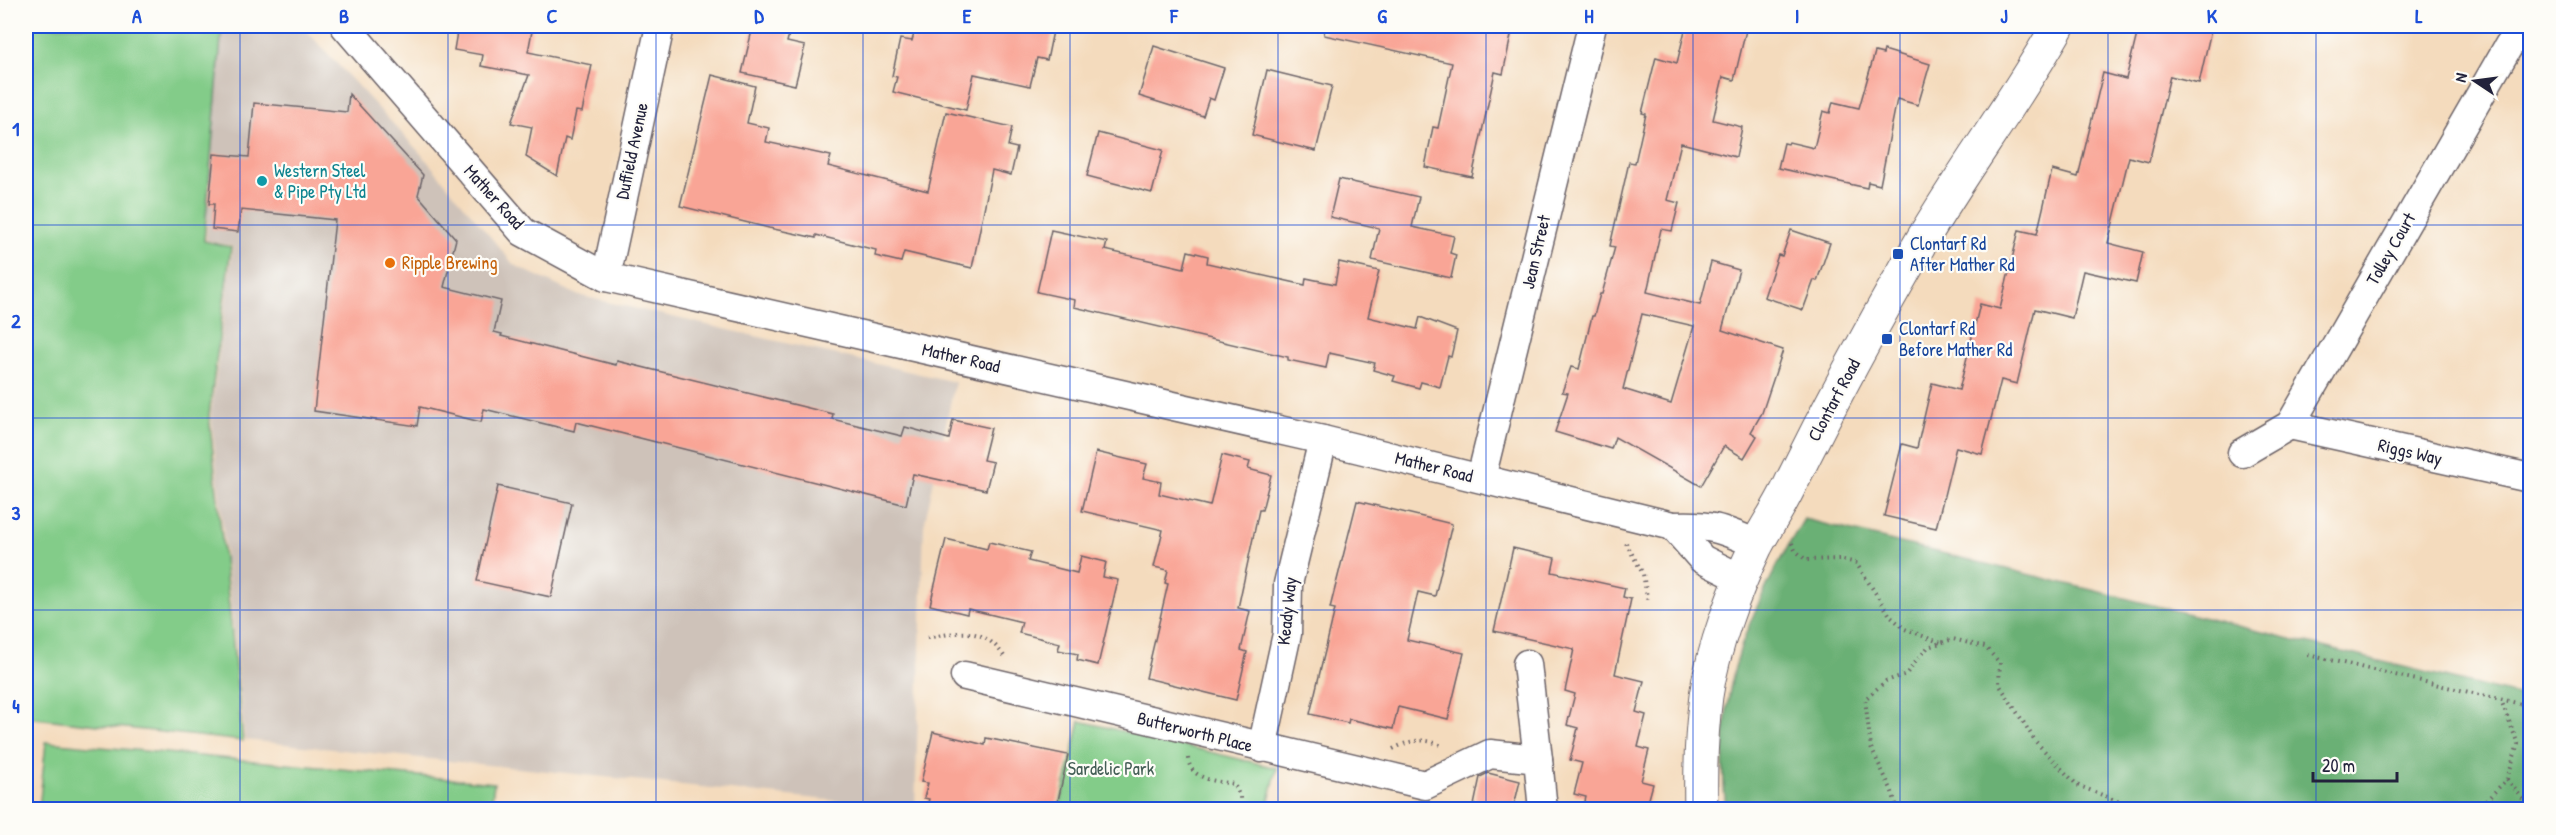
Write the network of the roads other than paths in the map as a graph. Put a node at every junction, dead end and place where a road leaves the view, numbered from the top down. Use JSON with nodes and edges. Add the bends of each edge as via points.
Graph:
{"nodes":[{"id":1,"x":345,"y":26,"type":"edge"},
{"id":2,"x":660,"y":26,"type":"edge"},
{"id":3,"x":1592,"y":26,"type":"edge"},
{"id":4,"x":2058,"y":26,"type":"edge"},
{"id":5,"x":2520,"y":26,"type":"edge"},
{"id":6,"x":606,"y":277,"type":"junction"},
{"id":7,"x":2290,"y":425,"type":"junction"},
{"id":8,"x":1323,"y":440,"type":"junction"},
{"id":9,"x":2242,"y":453,"type":"dead end"},
{"id":10,"x":1481,"y":478,"type":"junction"},
{"id":11,"x":2530,"y":478,"type":"edge"},
{"id":12,"x":1673,"y":526,"type":"junction"},
{"id":13,"x":1757,"y":544,"type":"junction"},
{"id":14,"x":1742,"y":579,"type":"junction"},
{"id":15,"x":1527,"y":664,"type":"dead end"},
{"id":16,"x":965,"y":676,"type":"dead end"},
{"id":17,"x":1262,"y":748,"type":"junction"},
{"id":18,"x":1538,"y":759,"type":"junction"},
{"id":19,"x":1543,"y":810,"type":"edge"},
{"id":20,"x":1701,"y":810,"type":"edge"}],
"edges":[{"from":1,"to":6,"type":"street","name":"Mather Road","via":[[522,232]]},
{"from":2,"to":6,"type":"street","name":"Duffield Avenue"},
{"from":3,"to":10,"type":"street","name":"Jean Street"},
{"from":4,"to":13,"type":"street","name":"Clontarf Road","via":[[1923,239]]},
{"from":5,"to":7,"type":"street","name":"Tolley Court"},
{"from":6,"to":8,"type":"street","name":"Mather Road"},
{"from":7,"to":9,"type":"street","name":"Tolley Court"},
{"from":7,"to":11,"type":"street","name":"Riggs Way"},
{"from":8,"to":10,"type":"street","name":"Mather Road"},
{"from":8,"to":17,"type":"street","name":"Keady Way","via":[[1288,584],[1287,634]]},
{"from":10,"to":12,"type":"street","name":"Mather Road"},
{"from":12,"to":13,"type":"street","name":"Mather Road","via":[[1717,527]]},
{"from":12,"to":14,"type":"street","via":[[1702,559]]},
{"from":13,"to":14,"type":"street","name":"Clontarf Road"},
{"from":14,"to":20,"type":"street","name":"Clontarf Road","via":[[1717,649],[1706,695]]},
{"from":15,"to":18,"type":"street"},
{"from":16,"to":17,"type":"street","name":"Butterworth Place"},
{"from":17,"to":18,"type":"street","name":"Butterworth Place","via":[[1425,785],[1490,754]]},
{"from":18,"to":19,"type":"street"}]}
